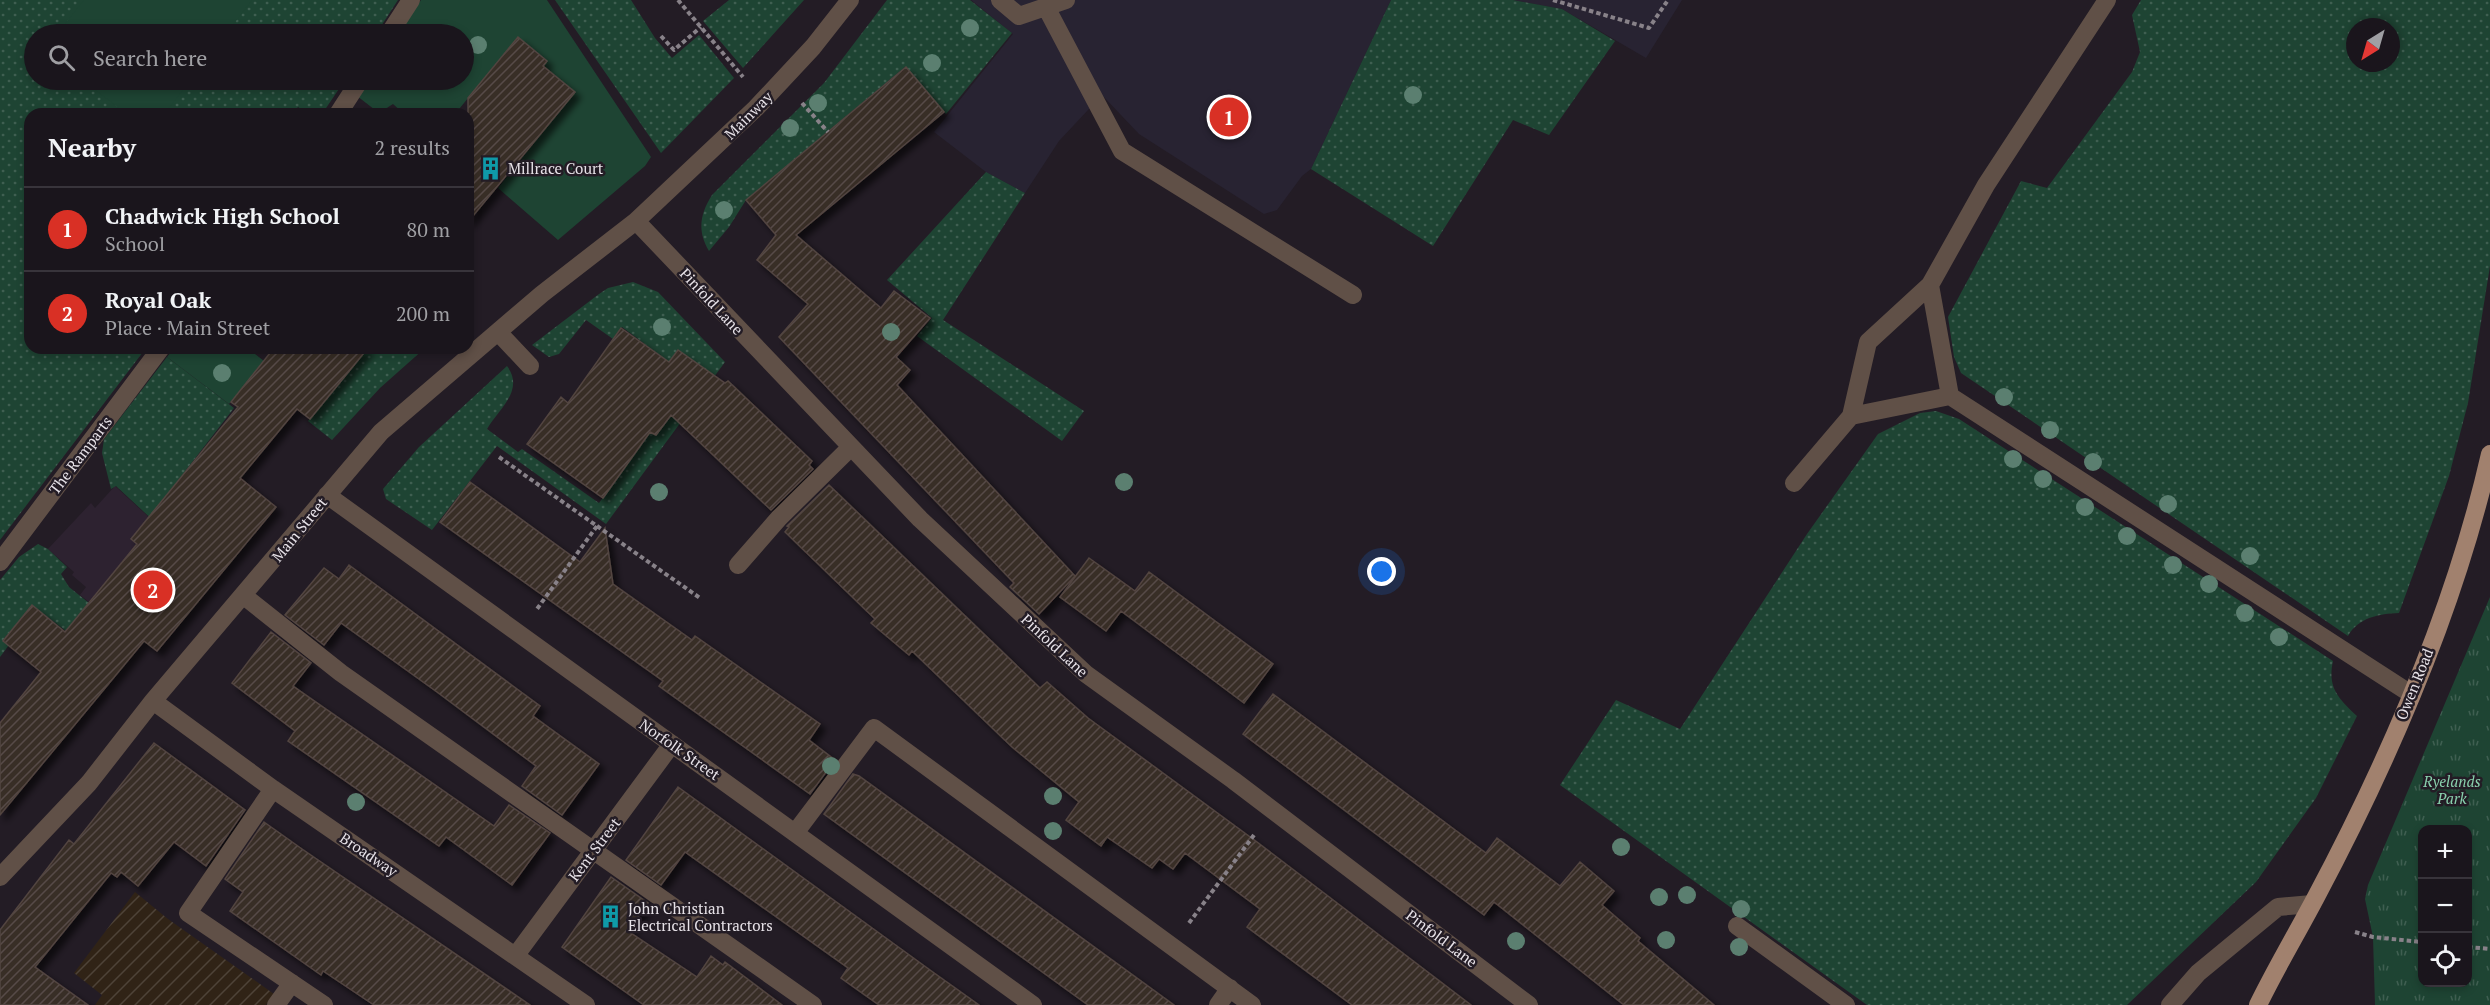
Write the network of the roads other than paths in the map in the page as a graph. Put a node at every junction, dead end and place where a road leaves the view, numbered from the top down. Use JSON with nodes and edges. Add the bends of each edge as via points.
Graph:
{"nodes":[{"id":1,"x":411,"y":0,"type":"edge"},
{"id":2,"x":850,"y":0,"type":"edge"},
{"id":3,"x":1000,"y":0,"type":"edge"},
{"id":4,"x":1066,"y":0,"type":"edge"},
{"id":5,"x":2108,"y":0,"type":"edge"},
{"id":6,"x":1046,"y":7,"type":"junction"},
{"id":7,"x":395,"y":24,"type":"edge"},
{"id":8,"x":354,"y":90,"type":"edge"},
{"id":9,"x":342,"y":108,"type":"edge"},
{"id":10,"x":636,"y":221,"type":"junction"},
{"id":11,"x":1930,"y":285,"type":"junction"},
{"id":12,"x":1353,"y":295,"type":"dead end"},
{"id":13,"x":498,"y":332,"type":"junction"},
{"id":14,"x":474,"y":353,"type":"edge"},
{"id":15,"x":156,"y":354,"type":"edge"},
{"id":16,"x":472,"y":354,"type":"edge"},
{"id":17,"x":530,"y":366,"type":"dead end"},
{"id":18,"x":1950,"y":396,"type":"junction"},
{"id":19,"x":1851,"y":416,"type":"junction"},
{"id":20,"x":851,"y":447,"type":"junction"},
{"id":21,"x":2490,"y":454,"type":"edge"},
{"id":22,"x":1794,"y":483,"type":"dead end"},
{"id":23,"x":327,"y":495,"type":"junction"},
{"id":24,"x":0,"y":562,"type":"edge"},
{"id":25,"x":738,"y":565,"type":"dead end"},
{"id":26,"x":244,"y":596,"type":"junction"},
{"id":27,"x":2411,"y":694,"type":"junction"},
{"id":28,"x":153,"y":702,"type":"junction"},
{"id":29,"x":672,"y":744,"type":"junction"},
{"id":30,"x":273,"y":789,"type":"junction"},
{"id":31,"x":795,"y":833,"type":"junction"},
{"id":32,"x":593,"y":850,"type":"junction"},
{"id":33,"x":0,"y":877,"type":"edge"},
{"id":34,"x":2312,"y":904,"type":"junction"},
{"id":35,"x":1737,"y":926,"type":"dead end"},
{"id":36,"x":516,"y":955,"type":"junction"},
{"id":37,"x":292,"y":983,"type":"junction"},
{"id":38,"x":1230,"y":988,"type":"junction"},
{"id":39,"x":2266,"y":1002,"type":"edge"},
{"id":40,"x":276,"y":1005,"type":"edge"},
{"id":41,"x":324,"y":1005,"type":"edge"},
{"id":42,"x":586,"y":1005,"type":"edge"},
{"id":43,"x":813,"y":1005,"type":"edge"},
{"id":44,"x":1033,"y":1005,"type":"edge"},
{"id":45,"x":1218,"y":1005,"type":"edge"},
{"id":46,"x":1252,"y":1005,"type":"edge"},
{"id":47,"x":1529,"y":1005,"type":"edge"},
{"id":48,"x":1846,"y":1005,"type":"edge"},
{"id":49,"x":2170,"y":1005,"type":"edge"}],
"edges":[{"from":1,"to":7,"type":"street"},
{"from":2,"to":10,"type":"street","name":"Mainway","via":[[782,81]]},
{"from":3,"to":6,"type":"street","via":[[1018,16]]},
{"from":4,"to":6,"type":"street"},
{"from":5,"to":11,"type":"street","via":[[1986,185]]},
{"from":6,"to":12,"type":"street","via":[[1122,151]]},
{"from":8,"to":9,"type":"street"},
{"from":10,"to":13,"type":"street","name":"Main Street"},
{"from":10,"to":20,"type":"street","name":"Pinfold Lane"},
{"from":11,"to":18,"type":"street"},
{"from":11,"to":19,"type":"street","via":[[1868,342]]},
{"from":13,"to":14,"type":"street","name":"Main Street"},
{"from":13,"to":17,"type":"street"},
{"from":15,"to":24,"type":"street","name":"The Ramparts"},
{"from":16,"to":23,"type":"street","name":"Main Street","via":[[381,432]]},
{"from":18,"to":19,"type":"street"},
{"from":18,"to":27,"type":"street"},
{"from":19,"to":22,"type":"street"},
{"from":20,"to":25,"type":"street","via":[[778,518]]},
{"from":20,"to":47,"type":"street","name":"Pinfold Lane","via":[[920,519],[1086,674]]},
{"from":21,"to":27,"type":"main road","name":"Owen Road","via":[[2476,515]]},
{"from":23,"to":26,"type":"street","name":"Main Street"},
{"from":23,"to":29,"type":"street","name":"Norfolk Street"},
{"from":26,"to":28,"type":"street","name":"Main Street"},
{"from":26,"to":32,"type":"street","via":[[340,674]]},
{"from":27,"to":34,"type":"main road","name":"Owen Road"},
{"from":28,"to":30,"type":"street","name":"Broadway"},
{"from":28,"to":33,"type":"street","name":"Main Street","via":[[89,783]]},
{"from":29,"to":31,"type":"street","name":"Norfolk Street"},
{"from":29,"to":32,"type":"street","name":"Kent Street"},
{"from":30,"to":36,"type":"street","name":"Broadway"},
{"from":30,"to":37,"type":"street","via":[[188,913]]},
{"from":31,"to":38,"type":"street","via":[[874,728]]},
{"from":31,"to":44,"type":"street","name":"Norfolk Street"},
{"from":32,"to":36,"type":"street","name":"Kent Street"},
{"from":32,"to":43,"type":"street"},
{"from":34,"to":39,"type":"main road","name":"Owen Road"},
{"from":34,"to":49,"type":"street","via":[[2278,906],[2198,974]]},
{"from":35,"to":48,"type":"street"},
{"from":36,"to":42,"type":"street","name":"Broadway"},
{"from":37,"to":40,"type":"street"},
{"from":37,"to":41,"type":"street"},
{"from":38,"to":45,"type":"street"},
{"from":38,"to":46,"type":"street"}]}
